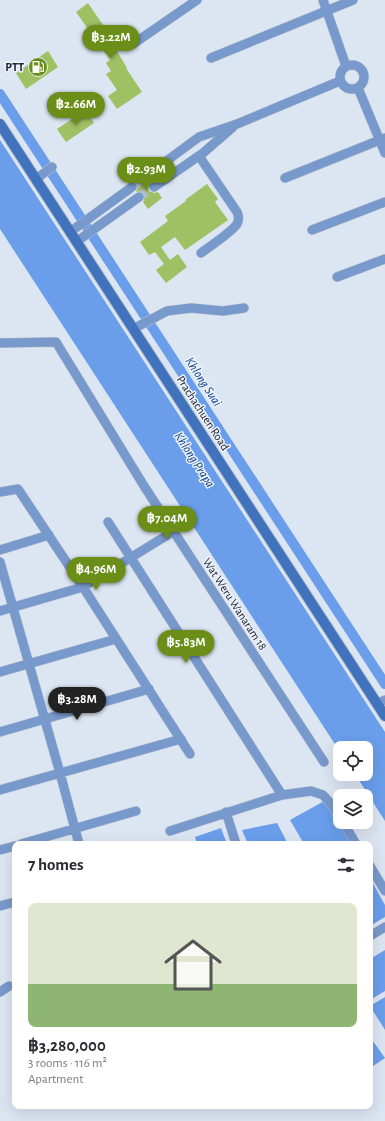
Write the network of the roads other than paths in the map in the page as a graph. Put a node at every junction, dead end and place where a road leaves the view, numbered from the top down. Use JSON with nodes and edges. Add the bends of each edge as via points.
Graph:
{"nodes":[{"id":1,"x":197,"y":0,"type":"edge"},
{"id":2,"x":322,"y":0,"type":"edge"},
{"id":3,"x":353,"y":0,"type":"edge"},
{"id":4,"x":326,"y":10,"type":"junction"},
{"id":5,"x":133,"y":44,"type":"dead end"},
{"id":6,"x":211,"y":58,"type":"dead end"},
{"id":7,"x":346,"y":66,"type":"junction"},
{"id":8,"x":340,"y":81,"type":"junction"},
{"id":9,"x":358,"y":88,"type":"junction"},
{"id":10,"x":0,"y":124,"type":"edge"},
{"id":11,"x":238,"y":124,"type":"junction"},
{"id":12,"x":382,"y":139,"type":"edge"},
{"id":13,"x":385,"y":153,"type":"edge"},
{"id":14,"x":199,"y":156,"type":"junction"},
{"id":15,"x":52,"y":167,"type":"dead end"},
{"id":16,"x":146,"y":176,"type":"tunnel mouth"},
{"id":17,"x":38,"y":177,"type":"junction"},
{"id":18,"x":285,"y":178,"type":"dead end"},
{"id":19,"x":132,"y":187,"type":"tunnel mouth"},
{"id":20,"x":154,"y":187,"type":"tunnel mouth"},
{"id":21,"x":139,"y":197,"type":"tunnel mouth"},
{"id":22,"x":385,"y":202,"type":"edge"},
{"id":23,"x":312,"y":230,"type":"dead end"},
{"id":24,"x":70,"y":232,"type":"junction"},
{"id":25,"x":76,"y":242,"type":"junction"},
{"id":26,"x":201,"y":253,"type":"dead end"},
{"id":27,"x":385,"y":259,"type":"edge"},
{"id":28,"x":337,"y":277,"type":"dead end"},
{"id":29,"x":244,"y":308,"type":"dead end"},
{"id":30,"x":133,"y":329,"type":"junction"},
{"id":31,"x":0,"y":343,"type":"edge"},
{"id":32,"x":0,"y":492,"type":"edge"},
{"id":33,"x":108,"y":522,"type":"dead end"},
{"id":34,"x":174,"y":531,"type":"junction"},
{"id":35,"x":49,"y":535,"type":"junction"},
{"id":36,"x":0,"y":550,"type":"edge"},
{"id":37,"x":130,"y":558,"type":"junction"},
{"id":38,"x":0,"y":562,"type":"edge"},
{"id":39,"x":83,"y":587,"type":"junction"},
{"id":40,"x":13,"y":608,"type":"junction"},
{"id":41,"x":0,"y":612,"type":"edge"},
{"id":42,"x":116,"y":639,"type":"junction"},
{"id":43,"x":29,"y":664,"type":"junction"},
{"id":44,"x":0,"y":672,"type":"edge"},
{"id":45,"x":149,"y":689,"type":"junction"},
{"id":46,"x":381,"y":702,"type":"edge"},
{"id":47,"x":385,"y":716,"type":"edge"},
{"id":48,"x":45,"y":719,"type":"junction"},
{"id":49,"x":0,"y":732,"type":"edge"},
{"id":50,"x":181,"y":740,"type":"junction"},
{"id":51,"x":190,"y":754,"type":"dead end"},
{"id":52,"x":324,"y":762,"type":"dead end"},
{"id":53,"x":60,"y":773,"type":"junction"},
{"id":54,"x":0,"y":790,"type":"edge"},
{"id":55,"x":282,"y":795,"type":"junction"},
{"id":56,"x":333,"y":806,"type":"edge"},
{"id":57,"x":136,"y":811,"type":"dead end"},
{"id":58,"x":226,"y":812,"type":"junction"},
{"id":59,"x":74,"y":829,"type":"junction"},
{"id":60,"x":346,"y":829,"type":"edge"},
{"id":61,"x":170,"y":830,"type":"dead end"},
{"id":62,"x":32,"y":841,"type":"edge"},
{"id":63,"x":78,"y":841,"type":"edge"},
{"id":64,"x":235,"y":841,"type":"edge"},
{"id":65,"x":354,"y":841,"type":"edge"},
{"id":66,"x":12,"y":847,"type":"edge"},
{"id":67,"x":0,"y":850,"type":"edge"},
{"id":68,"x":373,"y":871,"type":"edge"},
{"id":69,"x":385,"y":891,"type":"edge"},
{"id":70,"x":12,"y":903,"type":"edge"},
{"id":71,"x":0,"y":906,"type":"edge"},
{"id":72,"x":385,"y":927,"type":"edge"},
{"id":73,"x":373,"y":934,"type":"edge"},
{"id":74,"x":8,"y":986,"type":"dead end"},
{"id":75,"x":0,"y":992,"type":"edge"}],
"edges":[{"from":1,"to":5,"type":"street"},
{"from":2,"to":4,"type":"street"},
{"from":3,"to":4,"type":"street"},
{"from":4,"to":6,"type":"street"},
{"from":4,"to":7,"type":"street"},
{"from":7,"to":8,"type":"street","via":[[340,72]]},
{"from":7,"to":9,"type":"street","via":[[354,65],[362,69],[364,77]]},
{"from":8,"to":9,"type":"street","via":[[349,89]]},
{"from":8,"to":11,"type":"street"},
{"from":9,"to":12,"type":"street"},
{"from":10,"to":17,"type":"street","name":"Prachachuen Road"},
{"from":11,"to":14,"type":"street"},
{"from":11,"to":16,"type":"street","via":[[199,137]]},
{"from":12,"to":13,"type":"street"},
{"from":12,"to":18,"type":"street"},
{"from":14,"to":20,"type":"street"},
{"from":14,"to":26,"type":"street","via":[[239,217],[237,225],[232,230]]},
{"from":15,"to":17,"type":"street"},
{"from":17,"to":24,"type":"street","name":"Prachachuen Road"},
{"from":19,"to":24,"type":"street"},
{"from":21,"to":25,"type":"street"},
{"from":22,"to":23,"type":"street"},
{"from":24,"to":25,"type":"street","name":"Prachachuen Road"},
{"from":25,"to":30,"type":"street","name":"Prachachuen Road"},
{"from":27,"to":28,"type":"street"},
{"from":29,"to":30,"type":"street","via":[[223,311],[191,308],[167,311]]},
{"from":30,"to":46,"type":"street","name":"Prachachuen Road"},
{"from":31,"to":34,"type":"street","name":"Wat Weru Wanaram 18","via":[[56,342]]},
{"from":32,"to":35,"type":"street","via":[[18,489]]},
{"from":33,"to":37,"type":"street"},
{"from":34,"to":37,"type":"street"},
{"from":34,"to":52,"type":"street","name":"Wat Weru Wanaram 18"},
{"from":35,"to":36,"type":"street"},
{"from":35,"to":39,"type":"street"},
{"from":37,"to":39,"type":"street"},
{"from":37,"to":55,"type":"street"},
{"from":38,"to":40,"type":"street"},
{"from":39,"to":40,"type":"street"},
{"from":39,"to":42,"type":"street"},
{"from":40,"to":41,"type":"street"},
{"from":40,"to":43,"type":"street"},
{"from":42,"to":43,"type":"street"},
{"from":42,"to":45,"type":"street"},
{"from":43,"to":44,"type":"street"},
{"from":43,"to":48,"type":"street"},
{"from":45,"to":48,"type":"street"},
{"from":45,"to":50,"type":"street"},
{"from":46,"to":47,"type":"street","name":"Prachachuen Road"},
{"from":48,"to":49,"type":"street"},
{"from":48,"to":53,"type":"street"},
{"from":50,"to":51,"type":"street"},
{"from":50,"to":53,"type":"street"},
{"from":53,"to":54,"type":"street"},
{"from":53,"to":59,"type":"street"},
{"from":55,"to":56,"type":"street","via":[[311,791],[323,795]]},
{"from":55,"to":58,"type":"street"},
{"from":57,"to":59,"type":"street"},
{"from":58,"to":61,"type":"street"},
{"from":58,"to":64,"type":"street"},
{"from":59,"to":62,"type":"street"},
{"from":59,"to":63,"type":"street"},
{"from":60,"to":65,"type":"street"},
{"from":66,"to":67,"type":"street"},
{"from":68,"to":69,"type":"street"},
{"from":70,"to":71,"type":"street"},
{"from":72,"to":73,"type":"street"},
{"from":74,"to":75,"type":"street"}]}
